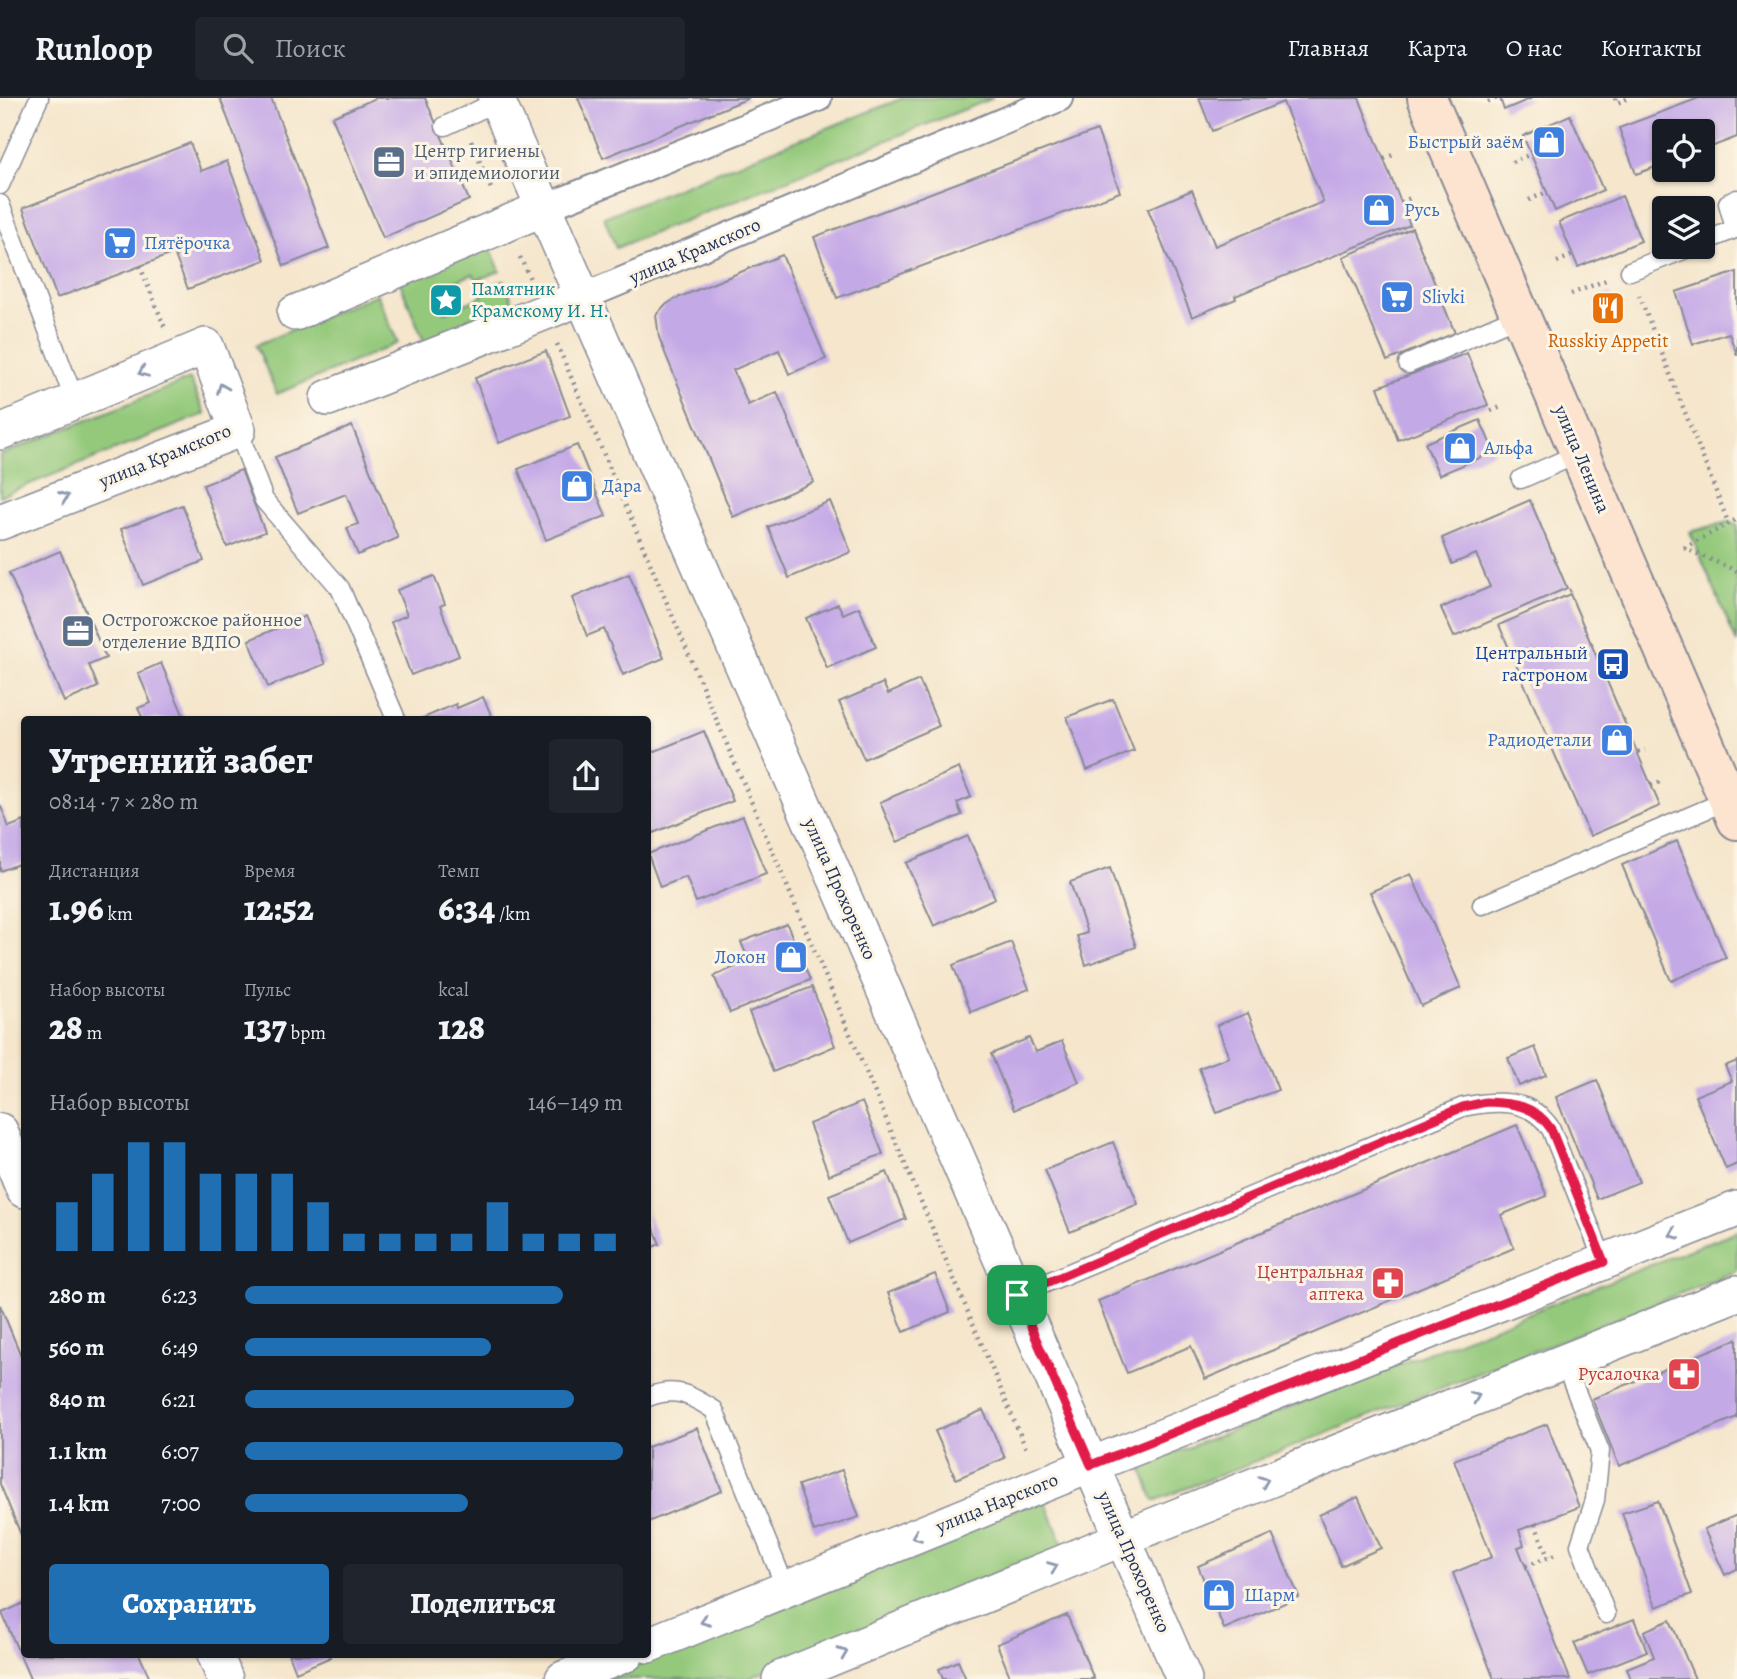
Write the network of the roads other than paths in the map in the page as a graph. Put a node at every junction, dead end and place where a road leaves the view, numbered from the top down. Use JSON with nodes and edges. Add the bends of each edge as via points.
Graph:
{"nodes":[{"id":1,"x":39,"y":98,"type":"edge"},
{"id":2,"x":818,"y":98,"type":"edge"},
{"id":3,"x":1059,"y":98,"type":"edge"},
{"id":4,"x":1427,"y":98,"type":"edge"},
{"id":5,"x":497,"y":100,"type":"edge"},
{"id":6,"x":445,"y":126,"type":"dead end"},
{"id":7,"x":0,"y":185,"type":"edge"},
{"id":8,"x":1737,"y":199,"type":"edge"},
{"id":9,"x":0,"y":204,"type":"edge"},
{"id":10,"x":544,"y":208,"type":"junction"},
{"id":11,"x":1715,"y":237,"type":"edge"},
{"id":12,"x":1660,"y":259,"type":"edge"},
{"id":13,"x":1630,"y":271,"type":"road end"},
{"id":14,"x":583,"y":297,"type":"junction"},
{"id":15,"x":295,"y":313,"type":"dead end"},
{"id":16,"x":1521,"y":316,"type":"junction"},
{"id":17,"x":1408,"y":364,"type":"dead end"},
{"id":18,"x":328,"y":398,"type":"dead end"},
{"id":19,"x":75,"y":401,"type":"junction"},
{"id":20,"x":238,"y":430,"type":"junction"},
{"id":21,"x":0,"y":432,"type":"edge"},
{"id":22,"x":1580,"y":453,"type":"junction"},
{"id":23,"x":1521,"y":479,"type":"dead end"},
{"id":24,"x":0,"y":522,"type":"edge"},
{"id":25,"x":395,"y":716,"type":"edge"},
{"id":26,"x":1733,"y":810,"type":"edge"},
{"id":27,"x":1482,"y":905,"type":"dead end"},
{"id":28,"x":0,"y":1131,"type":"edge"},
{"id":29,"x":21,"y":1183,"type":"edge"},
{"id":30,"x":1737,"y":1209,"type":"edge"},
{"id":31,"x":1604,"y":1262,"type":"junction"},
{"id":32,"x":1737,"y":1293,"type":"edge"},
{"id":33,"x":1017,"y":1295,"type":"junction"},
{"id":34,"x":1564,"y":1362,"type":"junction"},
{"id":35,"x":651,"y":1396,"type":"edge"},
{"id":36,"x":1091,"y":1465,"type":"junction"},
{"id":37,"x":1123,"y":1538,"type":"junction"},
{"id":38,"x":786,"y":1589,"type":"junction"},
{"id":39,"x":1606,"y":1614,"type":"dead end"},
{"id":40,"x":651,"y":1644,"type":"edge"},
{"id":41,"x":217,"y":1658,"type":"edge"},
{"id":42,"x":616,"y":1658,"type":"edge"},
{"id":43,"x":225,"y":1679,"type":"edge"},
{"id":44,"x":563,"y":1679,"type":"edge"},
{"id":45,"x":780,"y":1679,"type":"edge"},
{"id":46,"x":1184,"y":1679,"type":"edge"}],
"edges":[{"from":1,"to":7,"type":"lane"},
{"from":2,"to":10,"type":"street"},
{"from":3,"to":14,"type":"street","name":"улица Крамского"},
{"from":4,"to":16,"type":"main road","name":"улица Ленина"},
{"from":5,"to":6,"type":"lane"},
{"from":5,"to":10,"type":"street","name":"улица Прохоренко"},
{"from":8,"to":11,"type":"lane","via":[[1728,203],[1735,229]]},
{"from":9,"to":19,"type":"lane"},
{"from":10,"to":14,"type":"street","name":"улица Прохоренко"},
{"from":10,"to":15,"type":"street"},
{"from":12,"to":13,"type":"lane"},
{"from":14,"to":18,"type":"street","name":"улица Крамского"},
{"from":14,"to":33,"type":"street","name":"улица Прохоренко"},
{"from":16,"to":17,"type":"lane"},
{"from":16,"to":22,"type":"main road","name":"улица Ленина"},
{"from":20,"to":19,"type":"street","name":"улица Крамского","one_way":true,"via":[[206,346]]},
{"from":19,"to":21,"type":"street","name":"улица Крамского"},
{"from":24,"to":20,"type":"street","name":"улица Крамского","one_way":true},
{"from":20,"to":25,"type":"lane","via":[[264,500],[340,588]]},
{"from":22,"to":23,"type":"lane"},
{"from":22,"to":26,"type":"main road","name":"улица Ленина"},
{"from":26,"to":27,"type":"lane"},
{"from":28,"to":29,"type":"street"},
{"from":30,"to":31,"type":"street","name":"улица Нарского","one_way":true},
{"from":31,"to":33,"type":"lane","via":[[1544,1118],[1522,1106],[1486,1102],[1463,1107]]},
{"from":31,"to":36,"type":"street","name":"улица Нарского"},
{"from":32,"to":34,"type":"street"},
{"from":33,"to":36,"type":"street","name":"улица Прохоренко"},
{"from":37,"to":34,"type":"street","one_way":true},
{"from":34,"to":39,"type":"lane","via":[[1600,1451],[1595,1500],[1580,1545]]},
{"from":35,"to":38,"type":"lane","via":[[689,1394],[714,1410]]},
{"from":36,"to":37,"type":"street","name":"улица Прохоренко"},
{"from":36,"to":38,"type":"street","name":"улица Нарского","one_way":true},
{"from":45,"to":37,"type":"street","one_way":true},
{"from":37,"to":46,"type":"street","name":"улица Прохоренко"},
{"from":38,"to":40,"type":"street","name":"улица Нарского","one_way":true},
{"from":41,"to":43,"type":"street"},
{"from":42,"to":44,"type":"street"}]}
